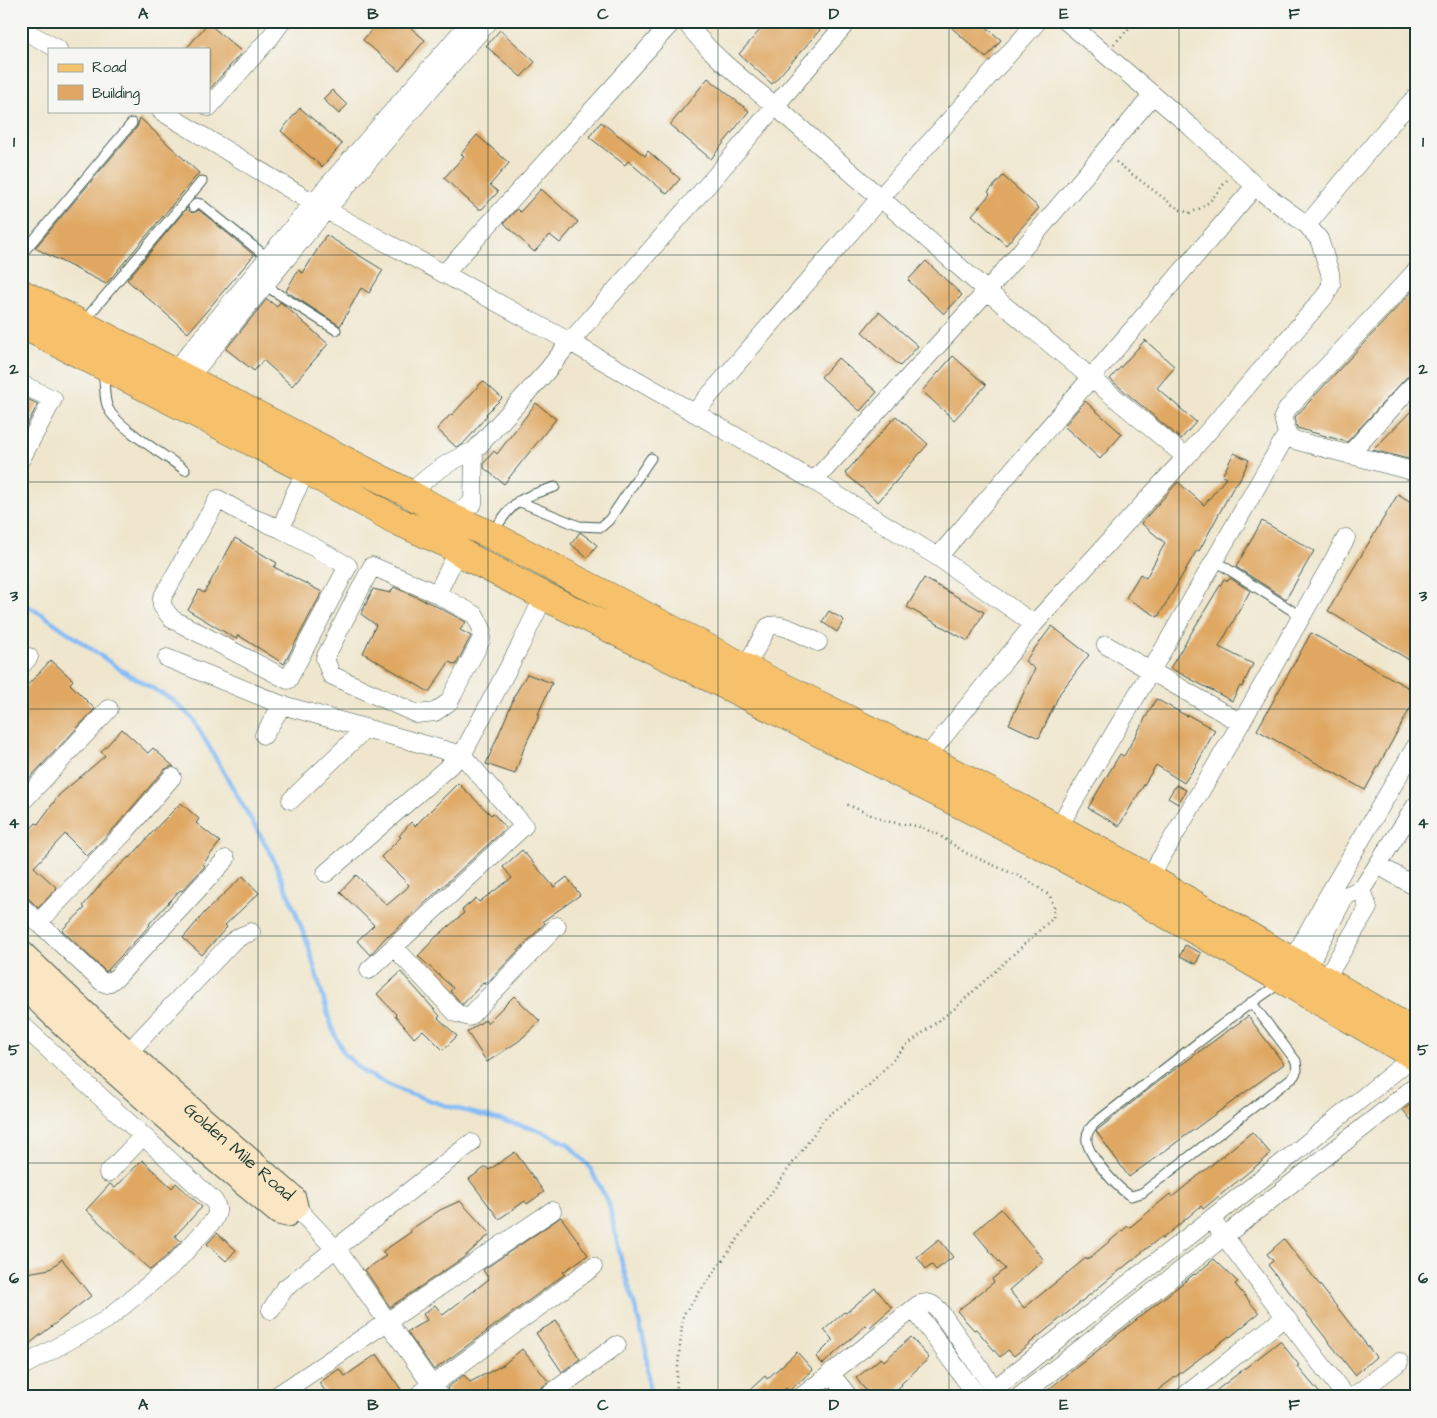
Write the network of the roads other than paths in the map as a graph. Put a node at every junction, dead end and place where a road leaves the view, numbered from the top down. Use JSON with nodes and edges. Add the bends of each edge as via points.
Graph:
{"nodes":[{"id":1,"x":282,"y":21,"type":"edge"},
{"id":2,"x":471,"y":21,"type":"edge"},
{"id":3,"x":489,"y":21,"type":"edge"},
{"id":4,"x":673,"y":21,"type":"edge"},
{"id":5,"x":685,"y":21,"type":"edge"},
{"id":6,"x":848,"y":21,"type":"edge"},
{"id":7,"x":1038,"y":21,"type":"edge"},
{"id":8,"x":1066,"y":21,"type":"edge"},
{"id":9,"x":21,"y":29,"type":"edge"},
{"id":10,"x":56,"y":48,"type":"edge"},
{"id":11,"x":1153,"y":95,"type":"junction"},
{"id":12,"x":1416,"y":97,"type":"edge"},
{"id":13,"x":210,"y":106,"type":"edge"},
{"id":14,"x":774,"y":106,"type":"junction"},
{"id":15,"x":163,"y":112,"type":"edge"},
{"id":16,"x":204,"y":112,"type":"edge"},
{"id":17,"x":132,"y":123,"type":"dead end"},
{"id":18,"x":190,"y":129,"type":"junction"},
{"id":19,"x":202,"y":181,"type":"dead end"},
{"id":20,"x":1255,"y":186,"type":"junction"},
{"id":21,"x":881,"y":196,"type":"junction"},
{"id":22,"x":193,"y":206,"type":"dead end"},
{"id":23,"x":319,"y":206,"type":"junction"},
{"id":24,"x":1306,"y":225,"type":"junction"},
{"id":25,"x":21,"y":256,"type":"edge"},
{"id":26,"x":268,"y":258,"type":"junction"},
{"id":27,"x":1416,"y":271,"type":"edge"},
{"id":28,"x":444,"y":274,"type":"junction"},
{"id":29,"x":264,"y":285,"type":"junction"},
{"id":30,"x":987,"y":290,"type":"junction"},
{"id":31,"x":21,"y":293,"type":"edge"},
{"id":32,"x":21,"y":324,"type":"edge"},
{"id":33,"x":81,"y":324,"type":"junction"},
{"id":34,"x":336,"y":330,"type":"dead end"},
{"id":35,"x":213,"y":336,"type":"junction"},
{"id":36,"x":570,"y":342,"type":"junction"},
{"id":37,"x":98,"y":362,"type":"junction"},
{"id":38,"x":180,"y":376,"type":"junction"},
{"id":39,"x":1092,"y":378,"type":"junction"},
{"id":40,"x":21,"y":384,"type":"edge"},
{"id":41,"x":1416,"y":384,"type":"edge"},
{"id":42,"x":694,"y":414,"type":"junction"},
{"id":43,"x":1286,"y":434,"type":"junction"},
{"id":44,"x":474,"y":451,"type":"junction"},
{"id":45,"x":1349,"y":455,"type":"junction"},
{"id":46,"x":1186,"y":457,"type":"junction"},
{"id":47,"x":652,"y":458,"type":"dead end"},
{"id":48,"x":21,"y":460,"type":"edge"},
{"id":49,"x":185,"y":470,"type":"dead end"},
{"id":50,"x":307,"y":470,"type":"junction"},
{"id":51,"x":1416,"y":472,"type":"edge"},
{"id":52,"x":814,"y":482,"type":"junction"},
{"id":53,"x":555,"y":487,"type":"dead end"},
{"id":54,"x":410,"y":494,"type":"junction"},
{"id":55,"x":518,"y":501,"type":"junction"},
{"id":56,"x":450,"y":517,"type":"junction"},
{"id":57,"x":281,"y":530,"type":"junction"},
{"id":58,"x":491,"y":535,"type":"junction"},
{"id":59,"x":1346,"y":538,"type":"dead end"},
{"id":60,"x":458,"y":551,"type":"junction"},
{"id":61,"x":938,"y":557,"type":"junction"},
{"id":62,"x":1214,"y":560,"type":"junction"},
{"id":63,"x":437,"y":594,"type":"junction"},
{"id":64,"x":544,"y":596,"type":"junction"},
{"id":65,"x":1302,"y":616,"type":"junction"},
{"id":66,"x":1034,"y":624,"type":"junction"},
{"id":67,"x":818,"y":642,"type":"dead end"},
{"id":68,"x":1106,"y":645,"type":"dead end"},
{"id":69,"x":167,"y":658,"type":"dead end"},
{"id":70,"x":727,"y":668,"type":"junction"},
{"id":71,"x":1151,"y":671,"type":"junction"},
{"id":72,"x":282,"y":705,"type":"junction"},
{"id":73,"x":109,"y":708,"type":"dead end"},
{"id":74,"x":1241,"y":723,"type":"junction"},
{"id":75,"x":366,"y":728,"type":"junction"},
{"id":76,"x":264,"y":735,"type":"dead end"},
{"id":77,"x":1416,"y":746,"type":"edge"},
{"id":78,"x":462,"y":755,"type":"junction"},
{"id":79,"x":921,"y":770,"type":"junction"},
{"id":80,"x":172,"y":777,"type":"dead end"},
{"id":81,"x":291,"y":800,"type":"dead end"},
{"id":82,"x":21,"y":803,"type":"edge"},
{"id":83,"x":1416,"y":805,"type":"edge"},
{"id":84,"x":1058,"y":828,"type":"junction"},
{"id":85,"x":226,"y":858,"type":"dead end"},
{"id":86,"x":1378,"y":865,"type":"junction"},
{"id":87,"x":326,"y":873,"type":"dead end"},
{"id":88,"x":1149,"y":878,"type":"junction"},
{"id":89,"x":1416,"y":887,"type":"edge"},
{"id":90,"x":1362,"y":889,"type":"junction"},
{"id":91,"x":21,"y":906,"type":"edge"},
{"id":92,"x":38,"y":923,"type":"junction"},
{"id":93,"x":557,"y":926,"type":"dead end"},
{"id":94,"x":252,"y":932,"type":"dead end"},
{"id":95,"x":394,"y":947,"type":"junction"},
{"id":96,"x":21,"y":953,"type":"edge"},
{"id":97,"x":369,"y":970,"type":"dead end"},
{"id":98,"x":1301,"y":973,"type":"junction"},
{"id":99,"x":21,"y":983,"type":"edge"},
{"id":100,"x":1251,"y":1002,"type":"junction"},
{"id":101,"x":21,"y":1024,"type":"edge"},
{"id":102,"x":1415,"y":1049,"type":"edge"},
{"id":103,"x":120,"y":1061,"type":"junction"},
{"id":104,"x":1416,"y":1086,"type":"edge"},
{"id":105,"x":143,"y":1136,"type":"junction"},
{"id":106,"x":472,"y":1143,"type":"dead end"},
{"id":107,"x":1296,"y":1152,"type":"junction"},
{"id":108,"x":1309,"y":1169,"type":"junction"},
{"id":109,"x":108,"y":1173,"type":"dead end"},
{"id":110,"x":291,"y":1210,"type":"joint"},
{"id":111,"x":552,"y":1211,"type":"dead end"},
{"id":112,"x":1210,"y":1219,"type":"junction"},
{"id":113,"x":1224,"y":1236,"type":"junction"},
{"id":114,"x":331,"y":1252,"type":"junction"},
{"id":115,"x":592,"y":1267,"type":"dead end"},
{"id":116,"x":914,"y":1309,"type":"junction"},
{"id":117,"x":271,"y":1310,"type":"dead end"},
{"id":118,"x":1286,"y":1317,"type":"junction"},
{"id":119,"x":382,"y":1324,"type":"junction"},
{"id":120,"x":617,"y":1345,"type":"dead end"},
{"id":121,"x":1399,"y":1362,"type":"dead end"},
{"id":122,"x":21,"y":1367,"type":"edge"},
{"id":123,"x":830,"y":1373,"type":"junction"},
{"id":124,"x":427,"y":1394,"type":"edge"},
{"id":125,"x":993,"y":1394,"type":"edge"},
{"id":126,"x":275,"y":1397,"type":"edge"},
{"id":127,"x":546,"y":1397,"type":"edge"},
{"id":128,"x":801,"y":1397,"type":"edge"},
{"id":129,"x":849,"y":1397,"type":"edge"},
{"id":130,"x":978,"y":1397,"type":"edge"},
{"id":131,"x":1018,"y":1397,"type":"edge"},
{"id":132,"x":1182,"y":1397,"type":"edge"},
{"id":133,"x":1346,"y":1397,"type":"edge"},
{"id":134,"x":1353,"y":1397,"type":"edge"}],
"edges":[{"from":1,"to":13,"type":"street"},
{"from":2,"to":23,"type":"street"},
{"from":3,"to":23,"type":"street"},
{"from":4,"to":28,"type":"street"},
{"from":5,"to":14,"type":"street"},
{"from":6,"to":14,"type":"street"},
{"from":7,"to":21,"type":"street"},
{"from":8,"to":11,"type":"street"},
{"from":9,"to":10,"type":"street"},
{"from":11,"to":20,"type":"street"},
{"from":11,"to":30,"type":"street"},
{"from":12,"to":24,"type":"street"},
{"from":14,"to":21,"type":"street"},
{"from":14,"to":36,"type":"street"},
{"from":15,"to":18,"type":"street"},
{"from":16,"to":18,"type":"street"},
{"from":17,"to":25,"type":"lane"},
{"from":18,"to":23,"type":"street"},
{"from":19,"to":33,"type":"lane"},
{"from":20,"to":24,"type":"street"},
{"from":20,"to":39,"type":"street"},
{"from":21,"to":30,"type":"street"},
{"from":21,"to":42,"type":"street"},
{"from":22,"to":26,"type":"lane","via":[[201,204]]},
{"from":23,"to":26,"type":"street"},
{"from":23,"to":28,"type":"street"},
{"from":23,"to":29,"type":"street"},
{"from":24,"to":46,"type":"street","via":[[1318,239],[1331,285],[1325,296]]},
{"from":26,"to":35,"type":"street"},
{"from":27,"to":43,"type":"street","via":[[1288,408],[1283,417]]},
{"from":28,"to":36,"type":"street"},
{"from":29,"to":34,"type":"lane"},
{"from":29,"to":35,"type":"street"},
{"from":30,"to":39,"type":"street"},
{"from":30,"to":52,"type":"street"},
{"from":31,"to":33,"type":"main road"},
{"from":32,"to":37,"type":"main road"},
{"from":33,"to":38,"type":"main road"},
{"from":35,"to":38,"type":"street"},
{"from":36,"to":42,"type":"street"},
{"from":36,"to":44,"type":"street"},
{"from":37,"to":49,"type":"lane","via":[[106,382],[104,397],[110,411],[120,423]]},
{"from":37,"to":50,"type":"main road"},
{"from":38,"to":54,"type":"main road"},
{"from":39,"to":46,"type":"street"},
{"from":39,"to":61,"type":"street"},
{"from":40,"to":48,"type":"street","via":[[52,399]]},
{"from":41,"to":45,"type":"street"},
{"from":42,"to":52,"type":"street"},
{"from":43,"to":45,"type":"street","via":[[1302,443]]},
{"from":43,"to":62,"type":"street"},
{"from":44,"to":54,"type":"street","via":[[435,471]]},
{"from":44,"to":56,"type":"street","via":[[473,503]]},
{"from":45,"to":51,"type":"street"},
{"from":46,"to":66,"type":"street"},
{"from":47,"to":55,"type":"lane","via":[[601,527],[579,526]]},
{"from":50,"to":57,"type":"street"},
{"from":50,"to":60,"type":"main road"},
{"from":52,"to":61,"type":"street"},
{"from":53,"to":55,"type":"lane"},
{"from":54,"to":56,"type":"main road"},
{"from":55,"to":58,"type":"lane"},
{"from":56,"to":58,"type":"main road"},
{"from":57,"to":57,"type":"street","via":[[218,499],[162,598],[162,606],[172,620],[288,680],[348,566]]},
{"from":58,"to":70,"type":"main road"},
{"from":59,"to":65,"type":"street"},
{"from":60,"to":63,"type":"street"},
{"from":60,"to":64,"type":"main road"},
{"from":61,"to":66,"type":"street"},
{"from":62,"to":65,"type":"lane"},
{"from":62,"to":71,"type":"street"},
{"from":63,"to":63,"type":"street","via":[[475,615],[482,629],[480,640],[449,702],[435,712],[417,714],[330,675],[325,658],[372,566]]},
{"from":64,"to":70,"type":"main road"},
{"from":64,"to":78,"type":"street"},
{"from":65,"to":74,"type":"street"},
{"from":66,"to":79,"type":"street"},
{"from":67,"to":70,"type":"street","via":[[773,624]]},
{"from":68,"to":71,"type":"street"},
{"from":69,"to":72,"type":"street"},
{"from":70,"to":79,"type":"main road"},
{"from":71,"to":74,"type":"street"},
{"from":71,"to":84,"type":"street"},
{"from":72,"to":75,"type":"street"},
{"from":72,"to":76,"type":"street"},
{"from":73,"to":82,"type":"street"},
{"from":74,"to":88,"type":"street"},
{"from":75,"to":78,"type":"street"},
{"from":75,"to":81,"type":"street"},
{"from":77,"to":98,"type":"street","via":[[1307,932]]},
{"from":78,"to":87,"type":"street"},
{"from":78,"to":95,"type":"street","via":[[524,826]]},
{"from":79,"to":84,"type":"main road"},
{"from":79,"to":98,"type":"main road","via":[[1046,848]]},
{"from":80,"to":92,"type":"street","via":[[124,833]]},
{"from":83,"to":86,"type":"street"},
{"from":84,"to":88,"type":"main road"},
{"from":85,"to":92,"type":"street","via":[[107,984]]},
{"from":86,"to":89,"type":"street"},
{"from":86,"to":90,"type":"street"},
{"from":88,"to":98,"type":"main road"},
{"from":90,"to":98,"type":"street","via":[[1345,896]]},
{"from":90,"to":98,"type":"street","via":[[1368,908]]},
{"from":91,"to":92,"type":"street"},
{"from":93,"to":95,"type":"street","via":[[469,1017],[456,1013]]},
{"from":94,"to":103,"type":"street","via":[[232,942]]},
{"from":95,"to":97,"type":"street"},
{"from":96,"to":103,"type":"street","name":"Golden Mile Road","via":[[81,1012]]},
{"from":98,"to":100,"type":"lane"},
{"from":98,"to":102,"type":"main road"},
{"from":98,"to":102,"type":"main road"},
{"from":99,"to":103,"type":"street","name":"Golden Mile Road","via":[[70,1031]]},
{"from":100,"to":100,"type":"lane","via":[[1296,1061],[1294,1076],[1142,1193],[1131,1196],[1123,1192],[1088,1149],[1086,1138],[1089,1130]]},
{"from":101,"to":105,"type":"street"},
{"from":102,"to":107,"type":"street"},
{"from":103,"to":110,"type":"street","name":"Golden Mile Road","via":[[213,1144],[279,1212]]},
{"from":104,"to":108,"type":"street"},
{"from":105,"to":109,"type":"street"},
{"from":105,"to":122,"type":"street","via":[[213,1200],[217,1214],[174,1263],[106,1320]]},
{"from":106,"to":114,"type":"street"},
{"from":107,"to":108,"type":"street"},
{"from":107,"to":112,"type":"street"},
{"from":108,"to":113,"type":"street"},
{"from":110,"to":114,"type":"street"},
{"from":111,"to":119,"type":"street"},
{"from":112,"to":113,"type":"street"},
{"from":112,"to":125,"type":"street"},
{"from":113,"to":118,"type":"street"},
{"from":113,"to":131,"type":"street"},
{"from":114,"to":117,"type":"street","via":[[284,1289]]},
{"from":114,"to":119,"type":"street"},
{"from":115,"to":124,"type":"street"},
{"from":116,"to":123,"type":"street"},
{"from":116,"to":125,"type":"street","via":[[924,1302],[939,1310]]},
{"from":116,"to":130,"type":"street"},
{"from":118,"to":132,"type":"street"},
{"from":118,"to":133,"type":"street"},
{"from":119,"to":124,"type":"street"},
{"from":119,"to":126,"type":"street"},
{"from":120,"to":127,"type":"street"},
{"from":121,"to":134,"type":"street"},
{"from":123,"to":128,"type":"street"},
{"from":123,"to":129,"type":"street"}]}
